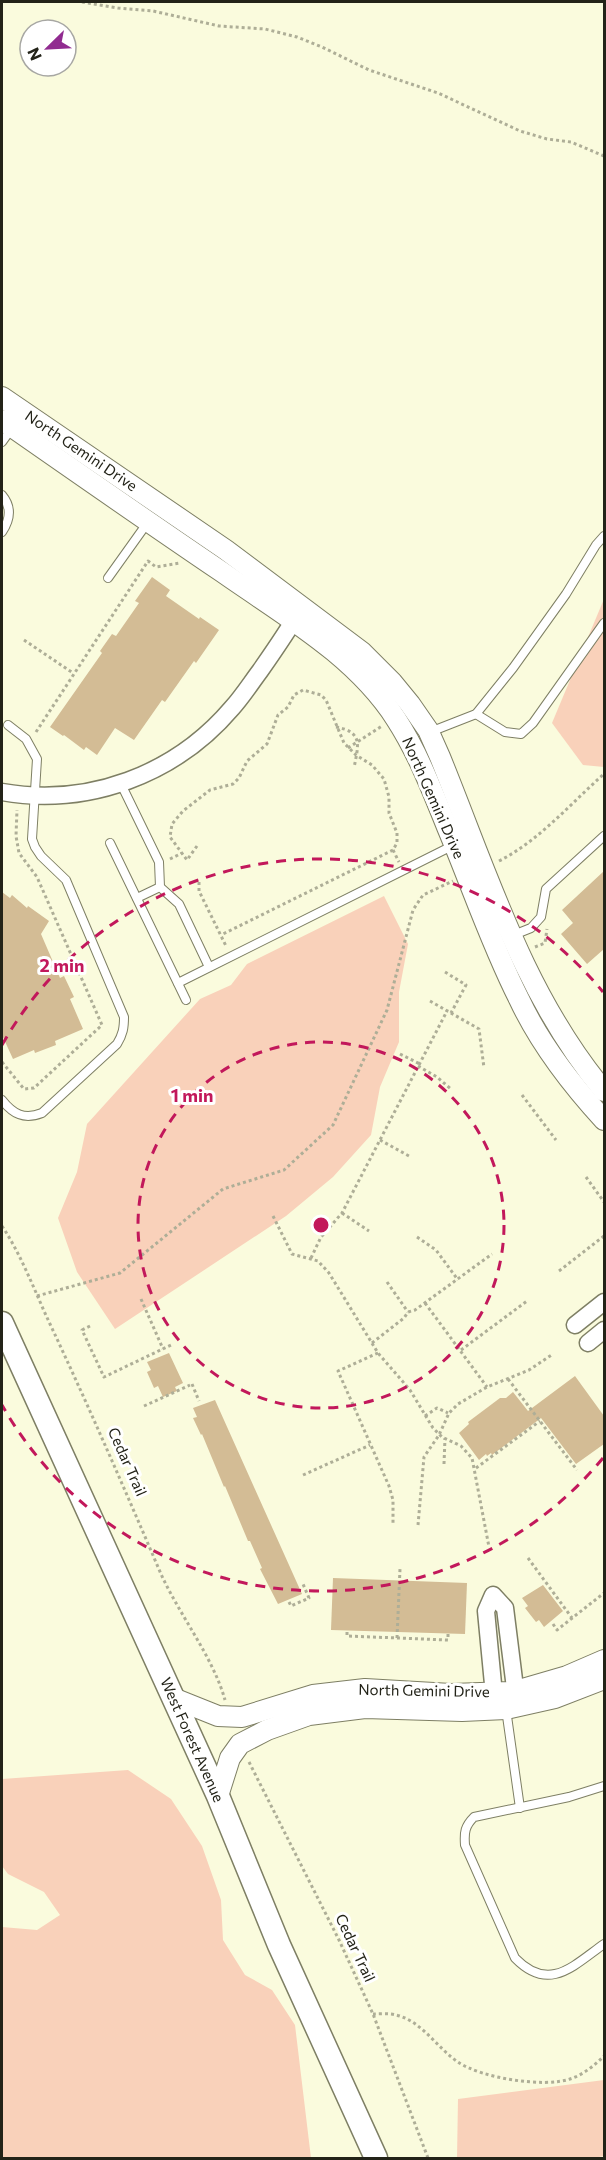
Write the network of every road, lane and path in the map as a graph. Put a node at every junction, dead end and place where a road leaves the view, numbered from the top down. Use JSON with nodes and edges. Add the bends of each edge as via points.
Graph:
{"nodes":[{"id":1,"x":82,"y":2,"type":"edge"},
{"id":2,"x":604,"y":156,"type":"edge"},
{"id":3,"x":2,"y":397,"type":"edge"},
{"id":4,"x":5,"y":430,"type":"edge"},
{"id":5,"x":2,"y":495,"type":"edge"},
{"id":6,"x":148,"y":521,"type":"junction"},
{"id":7,"x":2,"y":532,"type":"edge"},
{"id":8,"x":604,"y":536,"type":"edge"},
{"id":9,"x":186,"y":563,"type":"dead end"},
{"id":10,"x":108,"y":578,"type":"dead end"},
{"id":11,"x":298,"y":614,"type":"junction"},
{"id":12,"x":604,"y":623,"type":"edge"},
{"id":13,"x":24,"y":640,"type":"dead end"},
{"id":14,"x":73,"y":673,"type":"junction"},
{"id":15,"x":476,"y":714,"type":"junction"},
{"id":16,"x":386,"y":723,"type":"dead end"},
{"id":17,"x":9,"y":725,"type":"dead end"},
{"id":18,"x":336,"y":727,"type":"junction"},
{"id":19,"x":429,"y":732,"type":"junction"},
{"id":20,"x":41,"y":740,"type":"dead end"},
{"id":21,"x":358,"y":742,"type":"junction"},
{"id":22,"x":348,"y":748,"type":"junction"},
{"id":23,"x":356,"y":755,"type":"junction"},
{"id":24,"x":354,"y":768,"type":"dead end"},
{"id":25,"x":604,"y":774,"type":"edge"},
{"id":26,"x":121,"y":784,"type":"junction"},
{"id":27,"x":2,"y":792,"type":"edge"},
{"id":28,"x":36,"y":796,"type":"junction"},
{"id":29,"x":17,"y":810,"type":"dead end"},
{"id":30,"x":604,"y":836,"type":"edge"},
{"id":31,"x":110,"y":843,"type":"dead end"},
{"id":32,"x":455,"y":845,"type":"junction"},
{"id":33,"x":197,"y":846,"type":"dead end"},
{"id":34,"x":182,"y":853,"type":"junction"},
{"id":35,"x":170,"y":859,"type":"dead end"},
{"id":36,"x":495,"y":864,"type":"dead end"},
{"id":37,"x":455,"y":880,"type":"dead end"},
{"id":38,"x":199,"y":882,"type":"dead end"},
{"id":39,"x":160,"y":887,"type":"junction"},
{"id":40,"x":199,"y":891,"type":"junction"},
{"id":41,"x":193,"y":894,"type":"dead end"},
{"id":42,"x":137,"y":898,"type":"junction"},
{"id":43,"x":547,"y":929,"type":"dead end"},
{"id":44,"x":221,"y":935,"type":"junction"},
{"id":45,"x":511,"y":936,"type":"junction"},
{"id":46,"x":529,"y":950,"type":"dead end"},
{"id":47,"x":231,"y":956,"type":"junction"},
{"id":48,"x":209,"y":967,"type":"junction"},
{"id":49,"x":445,"y":972,"type":"dead end"},
{"id":50,"x":178,"y":983,"type":"junction"},
{"id":51,"x":186,"y":1000,"type":"dead end"},
{"id":52,"x":430,"y":1001,"type":"dead end"},
{"id":53,"x":447,"y":1011,"type":"junction"},
{"id":54,"x":451,"y":1013,"type":"junction"},
{"id":55,"x":400,"y":1054,"type":"dead end"},
{"id":56,"x":2,"y":1062,"type":"edge"},
{"id":57,"x":419,"y":1065,"type":"junction"},
{"id":58,"x":484,"y":1068,"type":"dead end"},
{"id":59,"x":452,"y":1090,"type":"dead end"},
{"id":60,"x":604,"y":1091,"type":"edge"},
{"id":61,"x":522,"y":1095,"type":"dead end"},
{"id":62,"x":2,"y":1100,"type":"edge"},
{"id":63,"x":604,"y":1120,"type":"edge"},
{"id":64,"x":380,"y":1140,"type":"junction"},
{"id":65,"x":556,"y":1140,"type":"dead end"},
{"id":66,"x":409,"y":1156,"type":"dead end"},
{"id":67,"x":586,"y":1177,"type":"dead end"},
{"id":68,"x":604,"y":1202,"type":"edge"},
{"id":69,"x":342,"y":1213,"type":"junction"},
{"id":70,"x":273,"y":1216,"type":"dead end"},
{"id":71,"x":2,"y":1226,"type":"edge"},
{"id":72,"x":369,"y":1231,"type":"dead end"},
{"id":73,"x":604,"y":1236,"type":"edge"},
{"id":74,"x":417,"y":1237,"type":"dead end"},
{"id":75,"x":492,"y":1254,"type":"dead end"},
{"id":76,"x":311,"y":1258,"type":"junction"},
{"id":77,"x":559,"y":1271,"type":"dead end"},
{"id":78,"x":458,"y":1280,"type":"junction"},
{"id":79,"x":387,"y":1282,"type":"dead end"},
{"id":80,"x":37,"y":1296,"type":"junction"},
{"id":81,"x":141,"y":1299,"type":"dead end"},
{"id":82,"x":526,"y":1301,"type":"dead end"},
{"id":83,"x":604,"y":1302,"type":"edge"},
{"id":84,"x":425,"y":1303,"type":"junction"},
{"id":85,"x":408,"y":1312,"type":"junction"},
{"id":86,"x":2,"y":1323,"type":"edge"},
{"id":87,"x":575,"y":1325,"type":"dead end"},
{"id":88,"x":90,"y":1326,"type":"dead end"},
{"id":89,"x":604,"y":1330,"type":"edge"},
{"id":90,"x":372,"y":1343,"type":"junction"},
{"id":91,"x":588,"y":1343,"type":"dead end"},
{"id":92,"x":171,"y":1345,"type":"dead end"},
{"id":93,"x":163,"y":1349,"type":"junction"},
{"id":94,"x":461,"y":1350,"type":"junction"},
{"id":95,"x":378,"y":1353,"type":"junction"},
{"id":96,"x":553,"y":1354,"type":"dead end"},
{"id":97,"x":508,"y":1379,"type":"junction"},
{"id":98,"x":487,"y":1387,"type":"junction"},
{"id":99,"x":199,"y":1401,"type":"dead end"},
{"id":100,"x":144,"y":1406,"type":"dead end"},
{"id":101,"x":448,"y":1413,"type":"junction"},
{"id":102,"x":425,"y":1416,"type":"junction"},
{"id":103,"x":540,"y":1421,"type":"junction"},
{"id":104,"x":439,"y":1435,"type":"junction"},
{"id":105,"x":445,"y":1438,"type":"junction"},
{"id":106,"x":370,"y":1444,"type":"junction"},
{"id":107,"x":444,"y":1464,"type":"dead end"},
{"id":108,"x":475,"y":1469,"type":"junction"},
{"id":109,"x":577,"y":1470,"type":"dead end"},
{"id":110,"x":303,"y":1475,"type":"dead end"},
{"id":111,"x":393,"y":1524,"type":"dead end"},
{"id":112,"x":418,"y":1525,"type":"dead end"},
{"id":113,"x":489,"y":1547,"type":"dead end"},
{"id":114,"x":528,"y":1558,"type":"dead end"},
{"id":115,"x":400,"y":1569,"type":"dead end"},
{"id":116,"x":303,"y":1584,"type":"dead end"},
{"id":117,"x":604,"y":1593,"type":"edge"},
{"id":118,"x":289,"y":1602,"type":"dead end"},
{"id":119,"x":572,"y":1618,"type":"junction"},
{"id":120,"x":553,"y":1624,"type":"dead end"},
{"id":121,"x":347,"y":1632,"type":"dead end"},
{"id":122,"x":448,"y":1634,"type":"dead end"},
{"id":123,"x":397,"y":1638,"type":"junction"},
{"id":124,"x":604,"y":1660,"type":"edge"},
{"id":125,"x":604,"y":1679,"type":"edge"},
{"id":126,"x":173,"y":1698,"type":"junction"},
{"id":127,"x":506,"y":1702,"type":"junction"},
{"id":128,"x":227,"y":1705,"type":"dead end"},
{"id":129,"x":246,"y":1757,"type":"dead end"},
{"id":130,"x":604,"y":1786,"type":"edge"},
{"id":131,"x":218,"y":1796,"type":"junction"},
{"id":132,"x":520,"y":1808,"type":"junction"},
{"id":133,"x":604,"y":1944,"type":"edge"},
{"id":134,"x":373,"y":2014,"type":"junction"},
{"id":135,"x":604,"y":2056,"type":"edge"},
{"id":136,"x":376,"y":2158,"type":"edge"},
{"id":137,"x":428,"y":2158,"type":"edge"}],
"edges":[{"from":1,"to":2,"type":"path","via":[[153,10],[202,23],[265,29],[297,37],[369,70],[438,93],[520,131],[571,142]]},
{"from":3,"to":11,"type":"street","name":"North Gemini Drive","via":[[226,550]]},
{"from":4,"to":6,"type":"street","name":"North Gemini Drive"},
{"from":5,"to":7,"type":"lane","via":[[9,511]]},
{"from":6,"to":10,"type":"lane"},
{"from":6,"to":11,"type":"street","name":"North Gemini Drive"},
{"from":8,"to":15,"type":"lane","via":[[513,668]]},
{"from":9,"to":14,"type":"path","via":[[156,567],[148,561]]},
{"from":11,"to":19,"type":"street","name":"North Gemini Drive","via":[[362,652],[393,682]]},
{"from":11,"to":26,"type":"street","via":[[233,708],[206,735],[178,758]]},
{"from":11,"to":32,"type":"street","name":"North Gemini Drive","via":[[395,717],[417,755]]},
{"from":12,"to":15,"type":"lane","via":[[533,723],[521,734],[505,732]]},
{"from":13,"to":14,"type":"path"},
{"from":14,"to":20,"type":"path","via":[[35,731]]},
{"from":15,"to":19,"type":"lane"},
{"from":16,"to":21,"type":"path"},
{"from":17,"to":28,"type":"lane","via":[[26,739],[37,759]]},
{"from":18,"to":21,"type":"path","via":[[350,730]]},
{"from":18,"to":22,"type":"path"},
{"from":18,"to":34,"type":"path","via":[[331,708],[321,695],[303,690],[294,695],[274,720],[267,744],[247,760],[233,784],[210,790],[172,824],[170,837]]},
{"from":19,"to":45,"type":"street","name":"North Gemini Drive"},
{"from":21,"to":22,"type":"path"},
{"from":21,"to":23,"type":"path"},
{"from":22,"to":23,"type":"path"},
{"from":23,"to":24,"type":"path"},
{"from":23,"to":44,"type":"path","via":[[384,779],[390,818],[398,833],[393,850]]},
{"from":25,"to":36,"type":"path","via":[[541,832]]},
{"from":26,"to":28,"type":"street","via":[[85,793]]},
{"from":26,"to":39,"type":"lane","via":[[159,862]]},
{"from":27,"to":28,"type":"street"},
{"from":28,"to":62,"type":"lane","via":[[35,847],[66,880],[124,1017],[124,1028],[117,1044],[42,1113],[33,1117],[16,1115]]},
{"from":29,"to":56,"type":"path","via":[[19,853],[37,877],[102,1025],[34,1088],[24,1089]]},
{"from":30,"to":45,"type":"lane","via":[[546,889],[541,917],[531,928]]},
{"from":31,"to":42,"type":"lane"},
{"from":32,"to":47,"type":"lane"},
{"from":32,"to":63,"type":"street","name":"North Gemini Drive","via":[[519,1001],[549,1051]]},
{"from":33,"to":34,"type":"path","via":[[187,860]]},
{"from":34,"to":35,"type":"path"},
{"from":37,"to":80,"type":"path","via":[[423,895],[414,909],[387,1010],[333,1125],[284,1170],[223,1189],[120,1273]]},
{"from":38,"to":40,"type":"path"},
{"from":39,"to":42,"type":"lane"},
{"from":39,"to":48,"type":"lane","via":[[179,904]]},
{"from":40,"to":41,"type":"path"},
{"from":40,"to":44,"type":"path"},
{"from":42,"to":50,"type":"lane"},
{"from":43,"to":46,"type":"path","via":[[545,943]]},
{"from":44,"to":47,"type":"path"},
{"from":45,"to":60,"type":"street","name":"North Gemini Drive","via":[[545,1007]]},
{"from":47,"to":48,"type":"lane"},
{"from":48,"to":50,"type":"lane"},
{"from":49,"to":54,"type":"path","via":[[466,985]]},
{"from":50,"to":51,"type":"lane"},
{"from":52,"to":53,"type":"path"},
{"from":53,"to":54,"type":"path"},
{"from":53,"to":57,"type":"path"},
{"from":54,"to":58,"type":"path","via":[[479,1029]]},
{"from":55,"to":57,"type":"path"},
{"from":57,"to":59,"type":"path"},
{"from":57,"to":64,"type":"path"},
{"from":61,"to":65,"type":"path"},
{"from":64,"to":66,"type":"path"},
{"from":64,"to":69,"type":"path"},
{"from":67,"to":68,"type":"path"},
{"from":69,"to":72,"type":"path"},
{"from":69,"to":76,"type":"path","via":[[321,1238]]},
{"from":70,"to":76,"type":"path","via":[[289,1251]]},
{"from":71,"to":80,"type":"path","name":"Cedar Trail"},
{"from":73,"to":77,"type":"path"},
{"from":74,"to":78,"type":"path","via":[[436,1250]]},
{"from":75,"to":78,"type":"path"},
{"from":76,"to":90,"type":"path","via":[[324,1266]]},
{"from":78,"to":84,"type":"path"},
{"from":79,"to":85,"type":"path"},
{"from":80,"to":128,"type":"path","name":"Cedar Trail","via":[[162,1575],[216,1674]]},
{"from":81,"to":93,"type":"path"},
{"from":82,"to":94,"type":"path"},
{"from":83,"to":87,"type":"street"},
{"from":84,"to":85,"type":"path"},
{"from":84,"to":94,"type":"path"},
{"from":85,"to":90,"type":"path"},
{"from":86,"to":126,"type":"main road","name":"West Forest Avenue"},
{"from":88,"to":93,"type":"path","via":[[82,1330],[104,1377]]},
{"from":89,"to":91,"type":"street"},
{"from":90,"to":95,"type":"path"},
{"from":92,"to":93,"type":"path"},
{"from":94,"to":98,"type":"path"},
{"from":95,"to":102,"type":"path","via":[[399,1375]]},
{"from":95,"to":106,"type":"path","via":[[338,1371]]},
{"from":96,"to":97,"type":"path"},
{"from":97,"to":98,"type":"path"},
{"from":97,"to":103,"type":"path"},
{"from":98,"to":101,"type":"path"},
{"from":99,"to":100,"type":"path","via":[[191,1385]]},
{"from":101,"to":102,"type":"path","via":[[437,1408]]},
{"from":101,"to":104,"type":"path"},
{"from":102,"to":104,"type":"path"},
{"from":103,"to":108,"type":"path"},
{"from":103,"to":109,"type":"path"},
{"from":104,"to":105,"type":"path"},
{"from":104,"to":112,"type":"path","via":[[424,1457]]},
{"from":105,"to":107,"type":"path"},
{"from":105,"to":108,"type":"path","via":[[467,1452]]},
{"from":106,"to":110,"type":"path"},
{"from":106,"to":111,"type":"path","via":[[391,1493]]},
{"from":108,"to":113,"type":"path"},
{"from":114,"to":119,"type":"path"},
{"from":115,"to":123,"type":"path"},
{"from":116,"to":118,"type":"path","via":[[309,1598],[291,1606]]},
{"from":117,"to":119,"type":"path"},
{"from":119,"to":120,"type":"path","via":[[557,1629]]},
{"from":121,"to":123,"type":"path","via":[[347,1636]]},
{"from":122,"to":123,"type":"path","via":[[448,1640]]},
{"from":124,"to":127,"type":"street","name":"North Gemini Drive"},
{"from":125,"to":127,"type":"street","name":"North Gemini Drive","via":[[555,1698]]},
{"from":126,"to":127,"type":"street","name":"North Gemini Drive","via":[[218,1716],[242,1717],[313,1695],[365,1689]]},
{"from":126,"to":131,"type":"main road","name":"West Forest Avenue"},
{"from":127,"to":131,"type":"street","name":"North Gemini Drive","via":[[462,1711],[365,1708],[309,1715],[240,1744],[230,1758]]},
{"from":127,"to":132,"type":"lane"},
{"from":129,"to":134,"type":"path","name":"Cedar Trail"},
{"from":130,"to":132,"type":"lane"},
{"from":131,"to":136,"type":"main road","name":"West Forest Avenue","via":[[279,1945]]},
{"from":132,"to":133,"type":"lane","via":[[474,1817],[464,1832],[465,1845],[515,1958],[526,1969],[551,1976],[564,1972]]},
{"from":134,"to":135,"type":"path","via":[[396,2014],[416,2024],[459,2063],[505,2079],[570,2080]]},
{"from":134,"to":137,"type":"path","name":"Cedar Trail"}]}
